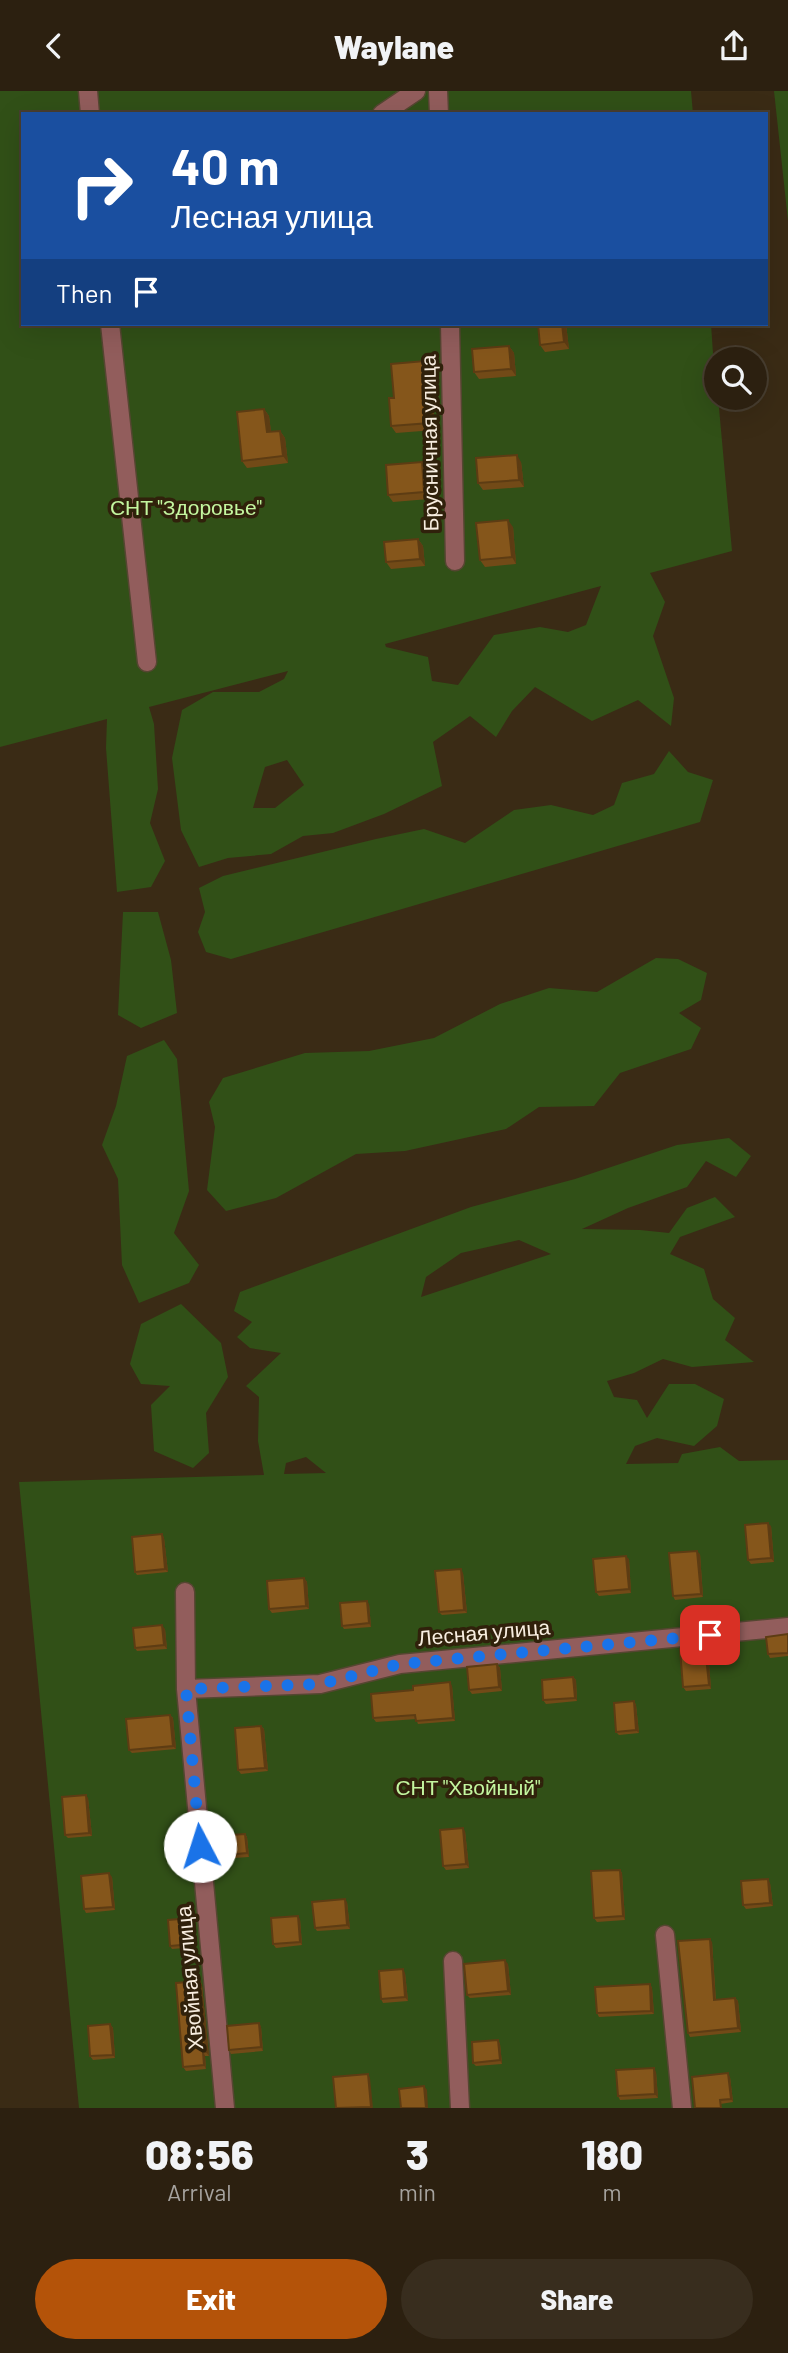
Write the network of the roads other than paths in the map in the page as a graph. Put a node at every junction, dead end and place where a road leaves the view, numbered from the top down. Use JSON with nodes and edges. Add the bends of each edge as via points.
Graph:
{"nodes":[{"id":1,"x":88,"y":91,"type":"edge"},
{"id":2,"x":416,"y":91,"type":"edge"},
{"id":3,"x":438,"y":91,"type":"edge"},
{"id":4,"x":90,"y":112,"type":"edge"},
{"id":5,"x":385,"y":112,"type":"edge"},
{"id":6,"x":439,"y":112,"type":"edge"},
{"id":7,"x":110,"y":326,"type":"edge"},
{"id":8,"x":450,"y":326,"type":"edge"},
{"id":9,"x":455,"y":561,"type":"dead end"},
{"id":10,"x":147,"y":662,"type":"dead end"},
{"id":11,"x":185,"y":1592,"type":"dead end"},
{"id":12,"x":788,"y":1627,"type":"edge"},
{"id":13,"x":186,"y":1689,"type":"junction"},
{"id":14,"x":665,"y":1935,"type":"dead end"},
{"id":15,"x":453,"y":1961,"type":"dead end"},
{"id":16,"x":225,"y":2108,"type":"edge"},
{"id":17,"x":460,"y":2108,"type":"edge"},
{"id":18,"x":682,"y":2108,"type":"edge"}],
"edges":[{"from":1,"to":4,"type":"street"},
{"from":2,"to":5,"type":"street"},
{"from":3,"to":6,"type":"street"},
{"from":7,"to":10,"type":"street"},
{"from":8,"to":9,"type":"street","name":"Брусничная улица"},
{"from":11,"to":13,"type":"street","name":"Хвойная улица"},
{"from":12,"to":13,"type":"street","name":"Лесная улица","via":[[400,1664],[320,1684]]},
{"from":13,"to":16,"type":"street","name":"Хвойная улица"},
{"from":14,"to":18,"type":"street"},
{"from":15,"to":17,"type":"street"}]}
